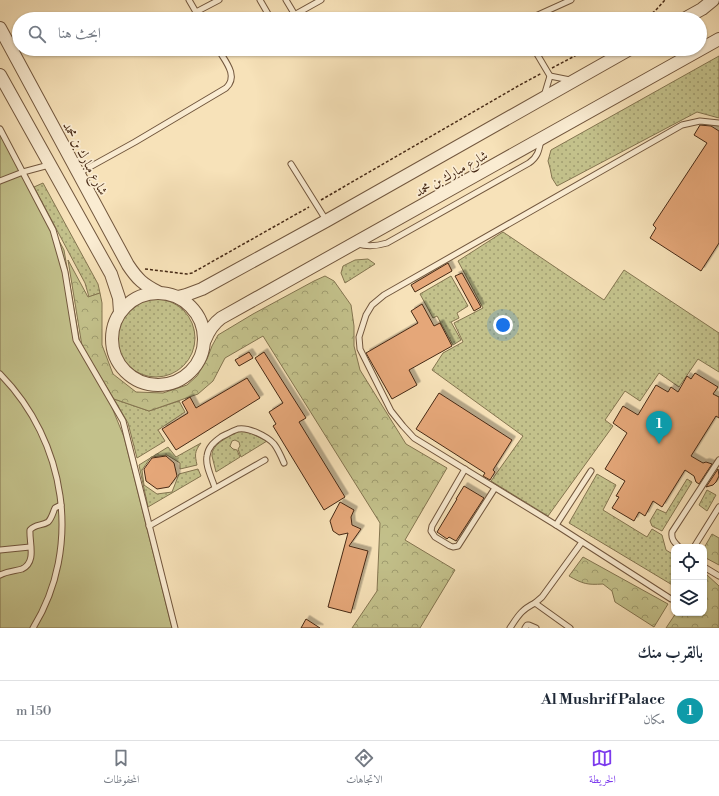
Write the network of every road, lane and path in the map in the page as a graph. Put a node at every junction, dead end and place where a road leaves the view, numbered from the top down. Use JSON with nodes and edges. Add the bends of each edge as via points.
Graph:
{"nodes":[{"id":1,"x":189,"y":0,"type":"edge"},
{"id":2,"x":219,"y":0,"type":"edge"},
{"id":3,"x":260,"y":0,"type":"edge"},
{"id":4,"x":286,"y":0,"type":"edge"},
{"id":5,"x":322,"y":0,"type":"edge"},
{"id":6,"x":571,"y":0,"type":"edge"},
{"id":7,"x":665,"y":0,"type":"edge"},
{"id":8,"x":713,"y":0,"type":"edge"},
{"id":9,"x":314,"y":2,"type":"edge"},
{"id":10,"x":196,"y":12,"type":"joint"},
{"id":11,"x":267,"y":12,"type":"edge"},
{"id":12,"x":292,"y":12,"type":"edge"},
{"id":13,"x":299,"y":12,"type":"edge"},
{"id":14,"x":544,"y":12,"type":"edge"},
{"id":15,"x":654,"y":12,"type":"edge"},
{"id":16,"x":697,"y":12,"type":"edge"},
{"id":17,"x":0,"y":28,"type":"edge"},
{"id":18,"x":719,"y":39,"type":"edge"},
{"id":19,"x":707,"y":46,"type":"edge"},
{"id":20,"x":12,"y":50,"type":"edge"},
{"id":21,"x":15,"y":56,"type":"edge"},
{"id":22,"x":222,"y":56,"type":"edge"},
{"id":23,"x":538,"y":56,"type":"edge"},
{"id":24,"x":576,"y":56,"type":"edge"},
{"id":25,"x":618,"y":56,"type":"edge"},
{"id":26,"x":689,"y":56,"type":"edge"},
{"id":27,"x":548,"y":73,"type":"junction"},
{"id":28,"x":0,"y":75,"type":"edge"},
{"id":29,"x":573,"y":81,"type":"junction"},
{"id":30,"x":544,"y":97,"type":"junction"},
{"id":31,"x":719,"y":123,"type":"edge"},
{"id":32,"x":0,"y":128,"type":"edge"},
{"id":33,"x":291,"y":164,"type":"dead end"},
{"id":34,"x":49,"y":165,"type":"junction"},
{"id":35,"x":23,"y":172,"type":"junction"},
{"id":36,"x":78,"y":174,"type":"junction"},
{"id":37,"x":0,"y":181,"type":"edge"},
{"id":38,"x":315,"y":204,"type":"junction"},
{"id":39,"x":326,"y":221,"type":"junction"},
{"id":40,"x":128,"y":265,"type":"junction"},
{"id":41,"x":158,"y":292,"type":"junction"},
{"id":42,"x":178,"y":296,"type":"junction"},
{"id":43,"x":120,"y":312,"type":"junction"},
{"id":44,"x":205,"y":340,"type":"junction"},
{"id":45,"x":0,"y":374,"type":"edge"},
{"id":46,"x":265,"y":460,"type":"dead end"},
{"id":47,"x":719,"y":460,"type":"edge"},
{"id":48,"x":284,"y":462,"type":"dead end"},
{"id":49,"x":464,"y":469,"type":"junction"},
{"id":50,"x":591,"y":470,"type":"dead end"},
{"id":51,"x":216,"y":488,"type":"junction"},
{"id":52,"x":495,"y":488,"type":"junction"},
{"id":53,"x":61,"y":505,"type":"junction"},
{"id":54,"x":719,"y":507,"type":"edge"},
{"id":55,"x":556,"y":525,"type":"junction"},
{"id":56,"x":149,"y":526,"type":"junction"},
{"id":57,"x":582,"y":542,"type":"junction"},
{"id":58,"x":676,"y":544,"type":"edge"},
{"id":59,"x":696,"y":544,"type":"edge"},
{"id":60,"x":30,"y":547,"type":"junction"},
{"id":61,"x":0,"y":550,"type":"edge"},
{"id":62,"x":707,"y":569,"type":"edge"},
{"id":63,"x":0,"y":575,"type":"edge"},
{"id":64,"x":719,"y":576,"type":"edge"},
{"id":65,"x":671,"y":599,"type":"edge"},
{"id":66,"x":535,"y":603,"type":"junction"},
{"id":67,"x":33,"y":628,"type":"edge"},
{"id":68,"x":175,"y":628,"type":"edge"},
{"id":69,"x":510,"y":628,"type":"edge"},
{"id":70,"x":525,"y":628,"type":"edge"},
{"id":71,"x":536,"y":628,"type":"edge"},
{"id":72,"x":570,"y":628,"type":"edge"}],
"edges":[{"from":1,"to":10,"type":"lane"},
{"from":2,"to":10,"type":"lane"},
{"from":3,"to":11,"type":"lane"},
{"from":4,"to":12,"type":"lane"},
{"from":5,"to":9,"type":"lane"},
{"from":6,"to":14,"type":"lane"},
{"from":7,"to":15,"type":"path"},
{"from":8,"to":16,"type":"street"},
{"from":9,"to":13,"type":"lane"},
{"from":17,"to":20,"type":"street","name":"شارع مبارك بن محمد"},
{"from":18,"to":19,"type":"street","name":"شارع مبارك بن محمد"},
{"from":21,"to":36,"type":"street","name":"شارع مبارك بن محمد"},
{"from":22,"to":36,"type":"lane","via":[[232,72],[230,85]]},
{"from":23,"to":27,"type":"lane"},
{"from":24,"to":27,"type":"path"},
{"from":25,"to":29,"type":"street","name":"شارع مبارك بن محمد"},
{"from":26,"to":44,"type":"street","name":"شارع مبارك بن محمد","via":[[221,318],[213,325]]},
{"from":27,"to":29,"type":"lane"},
{"from":27,"to":30,"type":"lane"},
{"from":27,"to":38,"type":"path","via":[[518,86]]},
{"from":28,"to":34,"type":"street"},
{"from":29,"to":30,"type":"street","name":"شارع مبارك بن محمد"},
{"from":30,"to":39,"type":"street","name":"شارع مبارك بن محمد"},
{"from":31,"to":49,"type":"lane","via":[[700,120],[682,125],[384,294],[372,305],[361,328],[360,349],[391,411],[414,438]]},
{"from":32,"to":35,"type":"lane"},
{"from":33,"to":38,"type":"lane"},
{"from":34,"to":35,"type":"lane"},
{"from":34,"to":43,"type":"street","via":[[111,274],[119,298]]},
{"from":35,"to":37,"type":"lane"},
{"from":35,"to":56,"type":"lane","via":[[53,230],[65,272],[76,340],[124,421]]},
{"from":36,"to":40,"type":"street","name":"شارع مبارك بن محمد"},
{"from":38,"to":39,"type":"lane"},
{"from":38,"to":40,"type":"path","via":[[192,273],[147,270]]},
{"from":39,"to":42,"type":"street","name":"شارع مبارك بن محمد","via":[[202,289]]},
{"from":40,"to":41,"type":"street","name":"شارع مبارك بن محمد","via":[[135,276]]},
{"from":41,"to":42,"type":"street"},
{"from":41,"to":43,"type":"street","via":[[144,294],[130,301]]},
{"from":42,"to":44,"type":"street","via":[[198,314]]},
{"from":43,"to":44,"type":"street","via":[[113,326],[115,358],[124,371],[136,381],[151,386],[167,385],[182,380],[194,369],[202,356]]},
{"from":45,"to":53,"type":"lane","via":[[18,394],[37,424],[52,461]]},
{"from":46,"to":51,"type":"lane"},
{"from":47,"to":58,"type":"lane","via":[[672,532],[672,539]]},
{"from":48,"to":51,"type":"lane","via":[[270,440],[252,430],[237,429],[215,441],[207,453],[207,463]]},
{"from":49,"to":52,"type":"lane"},
{"from":49,"to":52,"type":"lane","via":[[432,526],[433,536],[453,547],[458,546]]},
{"from":50,"to":55,"type":"lane"},
{"from":51,"to":56,"type":"lane"},
{"from":52,"to":55,"type":"lane"},
{"from":53,"to":60,"type":"lane","via":[[47,522],[31,528]]},
{"from":53,"to":67,"type":"lane","via":[[62,538],[58,567],[44,608]]},
{"from":54,"to":59,"type":"lane"},
{"from":55,"to":57,"type":"lane"},
{"from":56,"to":68,"type":"lane"},
{"from":57,"to":65,"type":"lane"},
{"from":57,"to":66,"type":"lane"},
{"from":60,"to":61,"type":"lane"},
{"from":60,"to":63,"type":"lane","via":[[28,565]]},
{"from":62,"to":64,"type":"lane"},
{"from":66,"to":69,"type":"lane","via":[[525,608]]},
{"from":66,"to":72,"type":"lane"},
{"from":70,"to":71,"type":"lane","via":[[531,625]]}]}
